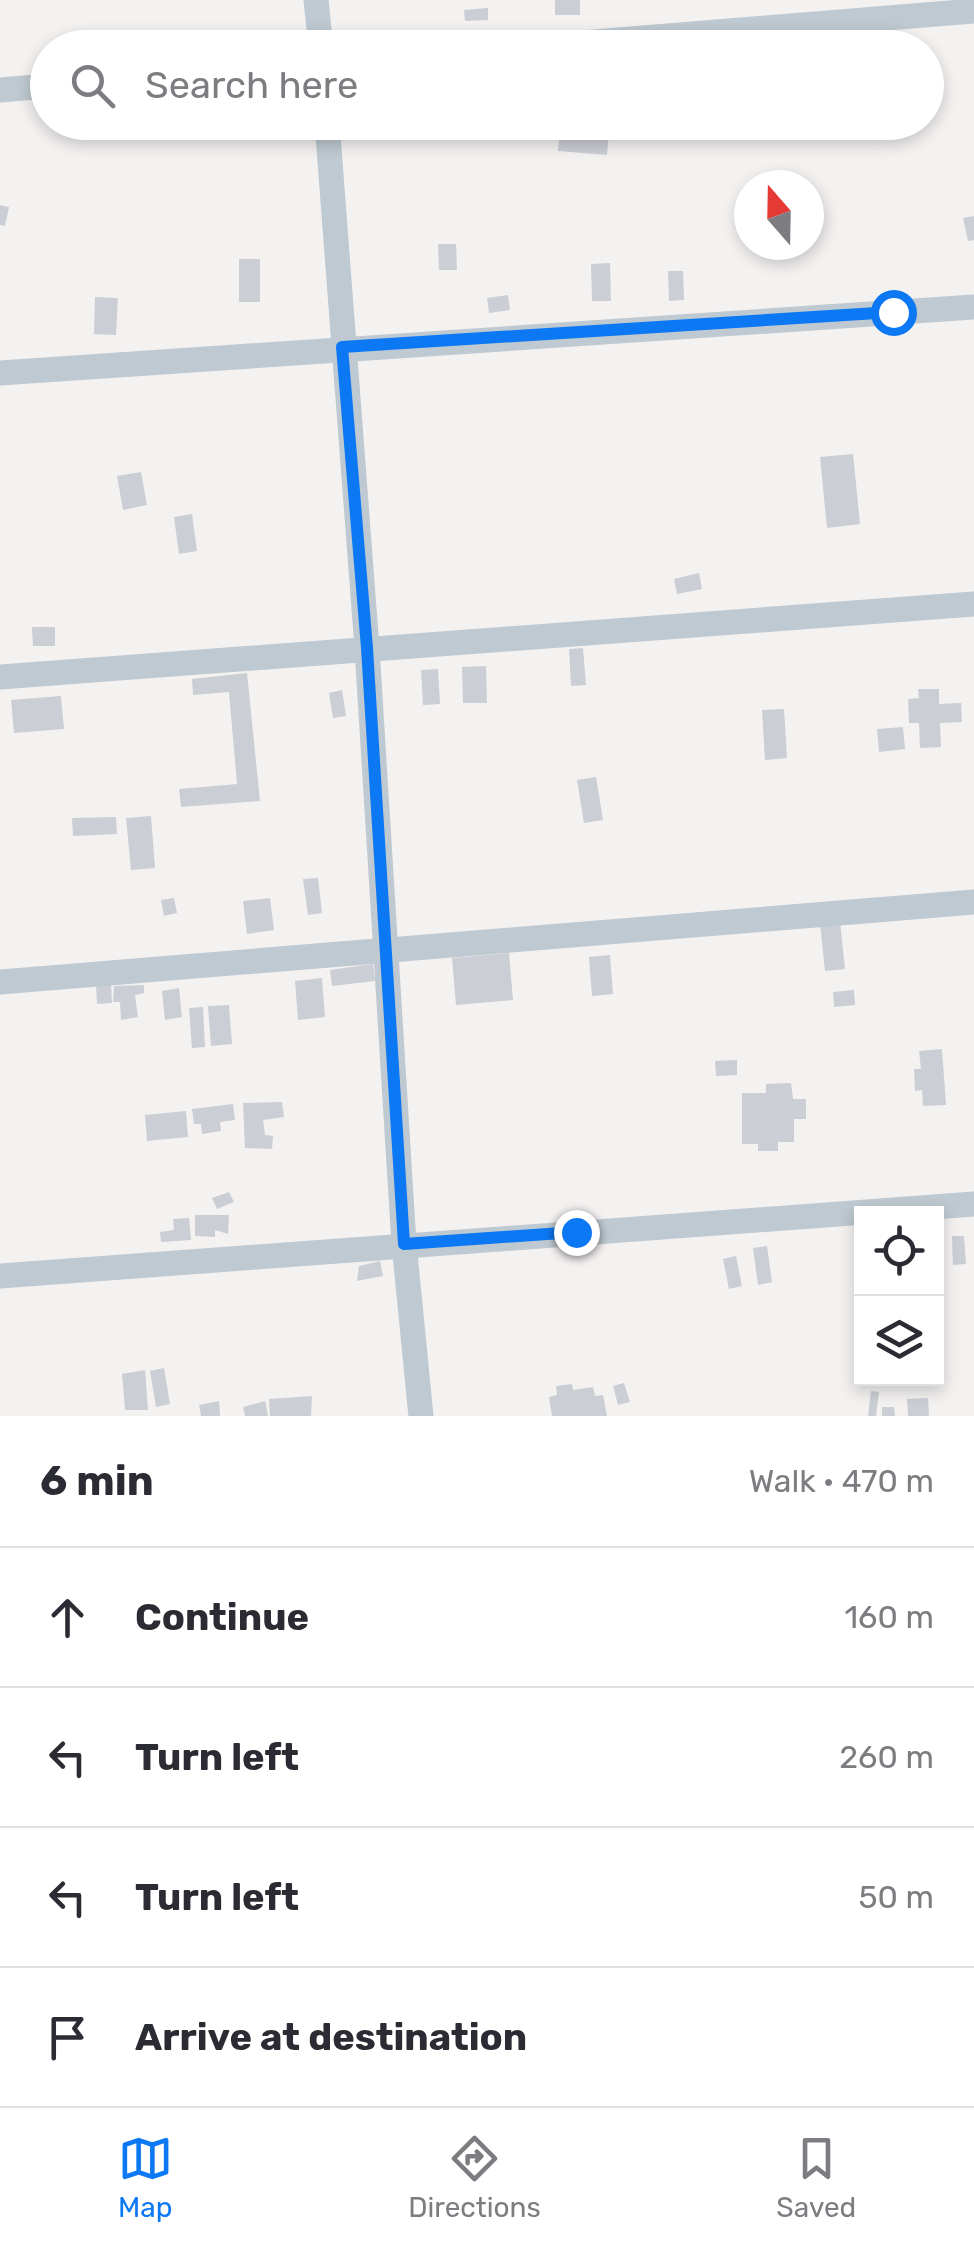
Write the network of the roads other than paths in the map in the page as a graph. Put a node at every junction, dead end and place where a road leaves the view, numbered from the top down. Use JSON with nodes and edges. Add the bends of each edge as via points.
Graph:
{"nodes":[{"id":1,"x":316,"y":0,"type":"edge"},
{"id":2,"x":974,"y":11,"type":"edge"},
{"id":3,"x":319,"y":30,"type":"edge"},
{"id":4,"x":741,"y":30,"type":"edge"},
{"id":5,"x":30,"y":88,"type":"edge"},
{"id":6,"x":0,"y":90,"type":"edge"},
{"id":7,"x":327,"y":140,"type":"edge"},
{"id":8,"x":974,"y":307,"type":"edge"},
{"id":9,"x":342,"y":347,"type":"junction"},
{"id":10,"x":0,"y":373,"type":"edge"},
{"id":11,"x":974,"y":604,"type":"edge"},
{"id":12,"x":367,"y":648,"type":"junction"},
{"id":13,"x":0,"y":677,"type":"edge"},
{"id":14,"x":974,"y":902,"type":"edge"},
{"id":15,"x":387,"y":952,"type":"junction"},
{"id":16,"x":0,"y":982,"type":"edge"},
{"id":17,"x":974,"y":1204,"type":"edge"},
{"id":18,"x":404,"y":1244,"type":"junction"},
{"id":19,"x":0,"y":1276,"type":"edge"},
{"id":20,"x":421,"y":1416,"type":"edge"}],
"edges":[{"from":1,"to":3,"type":"street"},
{"from":2,"to":4,"type":"street"},
{"from":5,"to":6,"type":"street"},
{"from":7,"to":9,"type":"street"},
{"from":8,"to":9,"type":"street"},
{"from":9,"to":10,"type":"street"},
{"from":9,"to":12,"type":"street"},
{"from":11,"to":12,"type":"street"},
{"from":12,"to":13,"type":"street"},
{"from":12,"to":15,"type":"street"},
{"from":14,"to":15,"type":"street"},
{"from":15,"to":16,"type":"street"},
{"from":15,"to":18,"type":"street"},
{"from":17,"to":18,"type":"street"},
{"from":18,"to":19,"type":"street"},
{"from":18,"to":20,"type":"street"}]}
